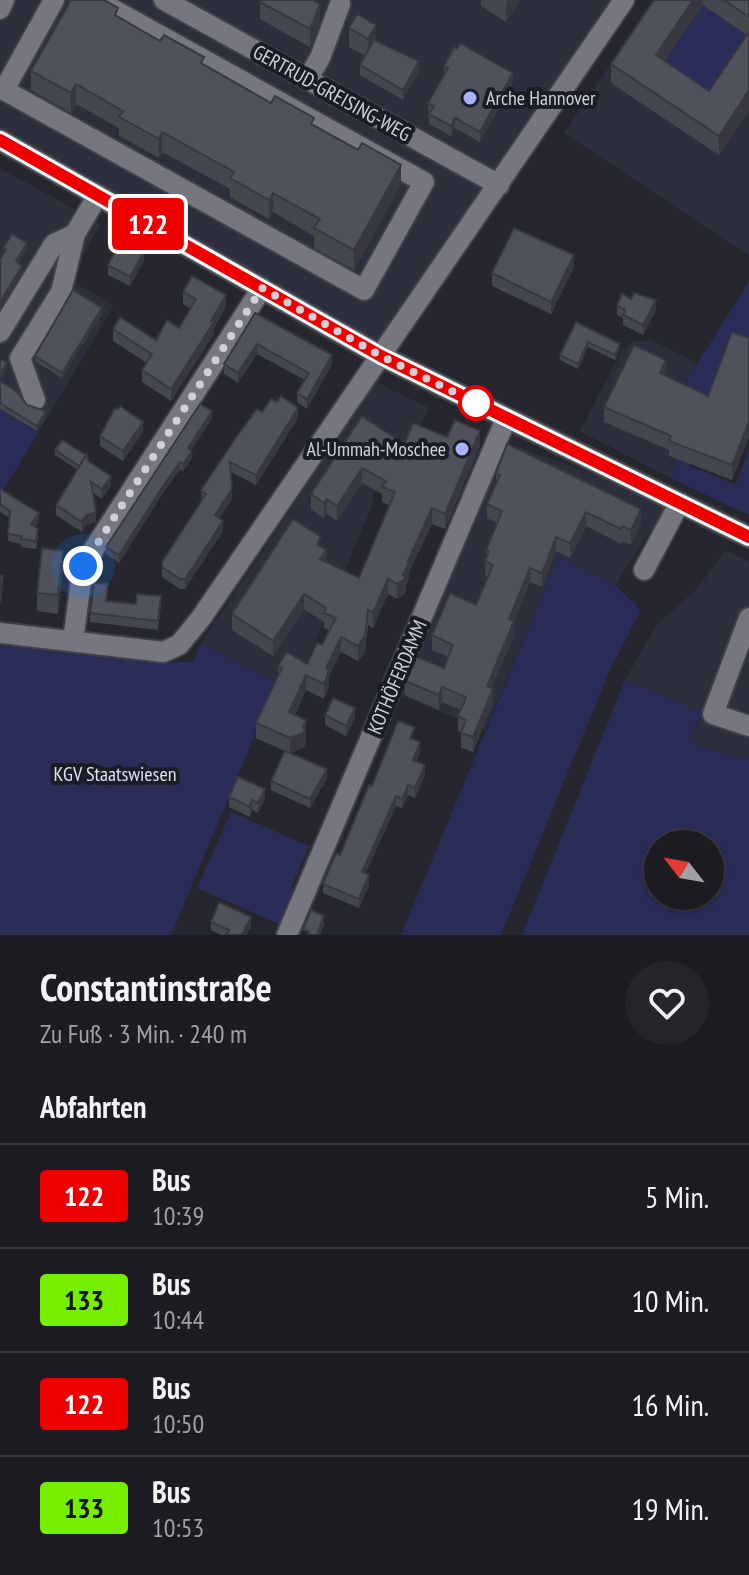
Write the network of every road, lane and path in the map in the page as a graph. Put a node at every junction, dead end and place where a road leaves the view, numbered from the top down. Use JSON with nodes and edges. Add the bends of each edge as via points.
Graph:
{"nodes":[{"id":1,"x":4,"y":0,"type":"edge"},
{"id":2,"x":54,"y":0,"type":"edge"},
{"id":3,"x":96,"y":0,"type":"edge"},
{"id":4,"x":164,"y":0,"type":"edge"},
{"id":5,"x":624,"y":0,"type":"edge"},
{"id":6,"x":340,"y":4,"type":"dead end"},
{"id":7,"x":0,"y":9,"type":"edge"},
{"id":8,"x":307,"y":80,"type":"junction"},
{"id":9,"x":2,"y":93,"type":"edge"},
{"id":10,"x":0,"y":140,"type":"edge"},
{"id":11,"x":440,"y":153,"type":"junction"},
{"id":12,"x":424,"y":182,"type":"junction"},
{"id":13,"x":499,"y":185,"type":"junction"},
{"id":14,"x":98,"y":195,"type":"junction"},
{"id":15,"x":75,"y":234,"type":"junction"},
{"id":16,"x":262,"y":288,"type":"junction"},
{"id":17,"x":0,"y":332,"type":"edge"},
{"id":18,"x":381,"y":356,"type":"junction"},
{"id":19,"x":35,"y":400,"type":"dead end"},
{"id":20,"x":506,"y":419,"type":"junction"},
{"id":21,"x":679,"y":504,"type":"junction"},
{"id":22,"x":749,"y":537,"type":"edge"},
{"id":23,"x":644,"y":570,"type":"dead end"},
{"id":24,"x":749,"y":618,"type":"edge"},
{"id":25,"x":0,"y":633,"type":"edge"},
{"id":26,"x":73,"y":641,"type":"junction"},
{"id":27,"x":749,"y":726,"type":"edge"},
{"id":28,"x":287,"y":935,"type":"edge"}],
"edges":[{"from":1,"to":7,"type":"street"},
{"from":2,"to":9,"type":"street"},
{"from":3,"to":12,"type":"street"},
{"from":4,"to":8,"type":"street","name":"GERTRUD-GREISING-WEG"},
{"from":5,"to":13,"type":"street"},
{"from":6,"to":8,"type":"street"},
{"from":8,"to":11,"type":"street","name":"GERTRUD-GREISING-WEG"},
{"from":9,"to":12,"type":"street","via":[[364,290]]},
{"from":10,"to":14,"type":"street"},
{"from":11,"to":12,"type":"street"},
{"from":11,"to":13,"type":"street","name":"GERTRUD-GREISING-WEG"},
{"from":13,"to":18,"type":"street"},
{"from":14,"to":15,"type":"street"},
{"from":14,"to":16,"type":"street"},
{"from":15,"to":17,"type":"street","via":[[54,244]]},
{"from":15,"to":19,"type":"street","via":[[61,292],[20,358]]},
{"from":16,"to":18,"type":"street"},
{"from":16,"to":26,"type":"street","via":[[83,566]]},
{"from":18,"to":20,"type":"street"},
{"from":18,"to":26,"type":"street","via":[[179,645],[163,652]]},
{"from":20,"to":21,"type":"street"},
{"from":20,"to":28,"type":"street","name":"KOTHÖFERDAMM"},
{"from":21,"to":22,"type":"street"},
{"from":21,"to":23,"type":"street"},
{"from":24,"to":27,"type":"street","via":[[713,714]]},
{"from":25,"to":26,"type":"street"}]}
